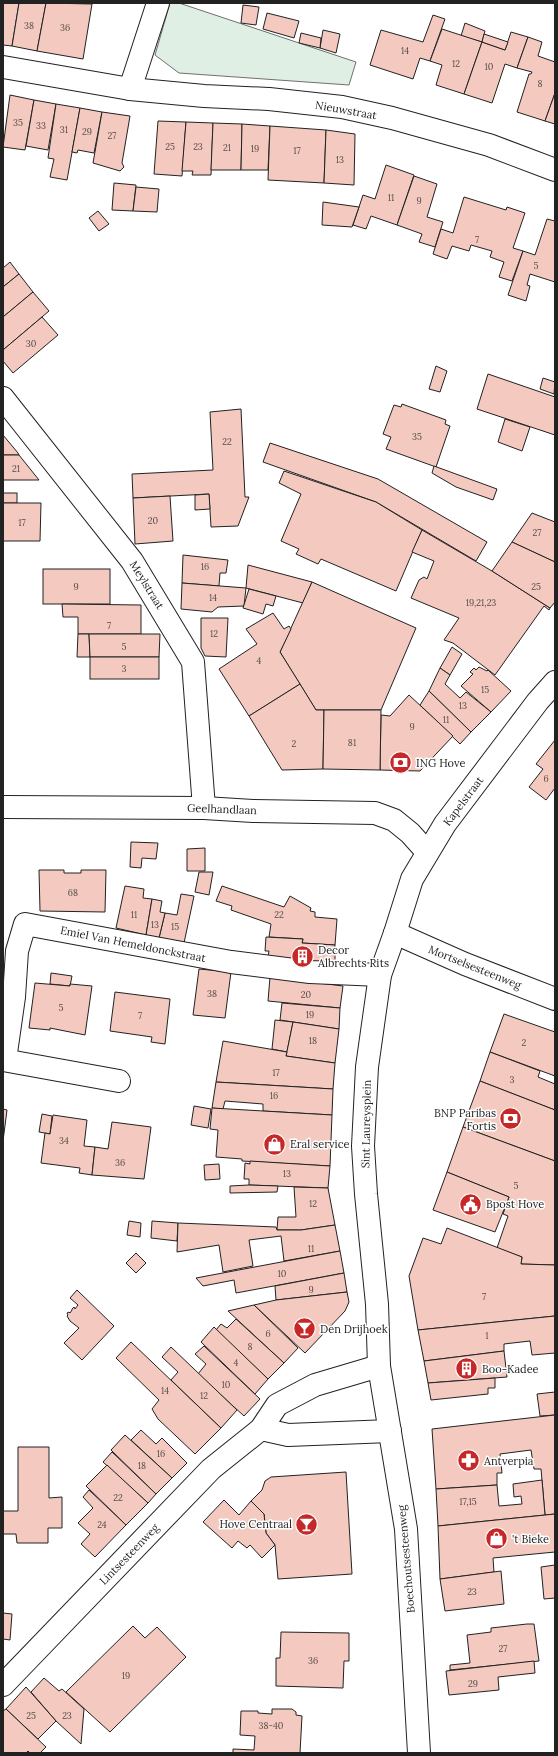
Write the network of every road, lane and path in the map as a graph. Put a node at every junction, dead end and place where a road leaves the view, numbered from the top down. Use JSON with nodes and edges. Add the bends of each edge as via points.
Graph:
{"nodes":[{"id":1,"x":158,"y":3,"type":"edge"},
{"id":2,"x":3,"y":67,"type":"edge"},
{"id":3,"x":130,"y":89,"type":"junction"},
{"id":4,"x":555,"y":170,"type":"edge"},
{"id":5,"x":3,"y":398,"type":"edge"},
{"id":6,"x":555,"y":682,"type":"edge"},
{"id":7,"x":3,"y":807,"type":"edge"},
{"id":8,"x":204,"y":808,"type":"junction"},
{"id":9,"x":427,"y":852,"type":"junction"},
{"id":10,"x":395,"y":934,"type":"junction"},
{"id":11,"x":380,"y":975,"type":"junction"},
{"id":12,"x":555,"y":999,"type":"edge"},
{"id":13,"x":4,"y":1060,"type":"edge"},
{"id":14,"x":119,"y":1081,"type":"dead end"},
{"id":15,"x":379,"y":1366,"type":"junction"},
{"id":16,"x":261,"y":1429,"type":"junction"},
{"id":17,"x":390,"y":1430,"type":"junction"},
{"id":18,"x":3,"y":1685,"type":"edge"},
{"id":19,"x":419,"y":1753,"type":"edge"}],
"edges":[{"from":1,"to":3,"type":"street"},
{"from":2,"to":3,"type":"street","name":"Nieuwstraat"},
{"from":3,"to":4,"type":"street","name":"Nieuwstraat","via":[[342,107],[489,145]]},
{"from":5,"to":8,"type":"street","name":"Meylstraat","via":[[132,561],[193,662]]},
{"from":6,"to":9,"type":"street","name":"Kapelstraat","via":[[466,796]]},
{"from":7,"to":8,"type":"street","name":"Geelhandlaan"},
{"from":8,"to":9,"type":"street","name":"Geelhandlaan","via":[[374,814],[394,820]]},
{"from":9,"to":10,"type":"street","name":"Kapelstraat","via":[[412,879]]},
{"from":10,"to":11,"type":"street","name":"Sint Laureysplein"},
{"from":10,"to":12,"type":"street","name":"Mortselsesteenweg"},
{"from":11,"to":13,"type":"street","name":"Emiel Van Hemeldonckstraat","via":[[310,972],[231,962],[25,924],[17,952],[14,997]]},
{"from":11,"to":15,"type":"street","name":"Sint Laureysplein","via":[[367,1067],[363,1146],[377,1304]]},
{"from":13,"to":14,"type":"street","name":"Emiel Van Hemeldonckstraat"},
{"from":15,"to":16,"type":"street","name":"Lintsesteenweg","via":[[315,1385],[277,1405]]},
{"from":15,"to":17,"type":"street","name":"Boechoutsesteenweg"},
{"from":16,"to":17,"type":"street","via":[[288,1435]]},
{"from":16,"to":18,"type":"street","name":"Lintsesteenweg","via":[[211,1469]]},
{"from":17,"to":19,"type":"street","name":"Boechoutsesteenweg","via":[[406,1530]]}]}
